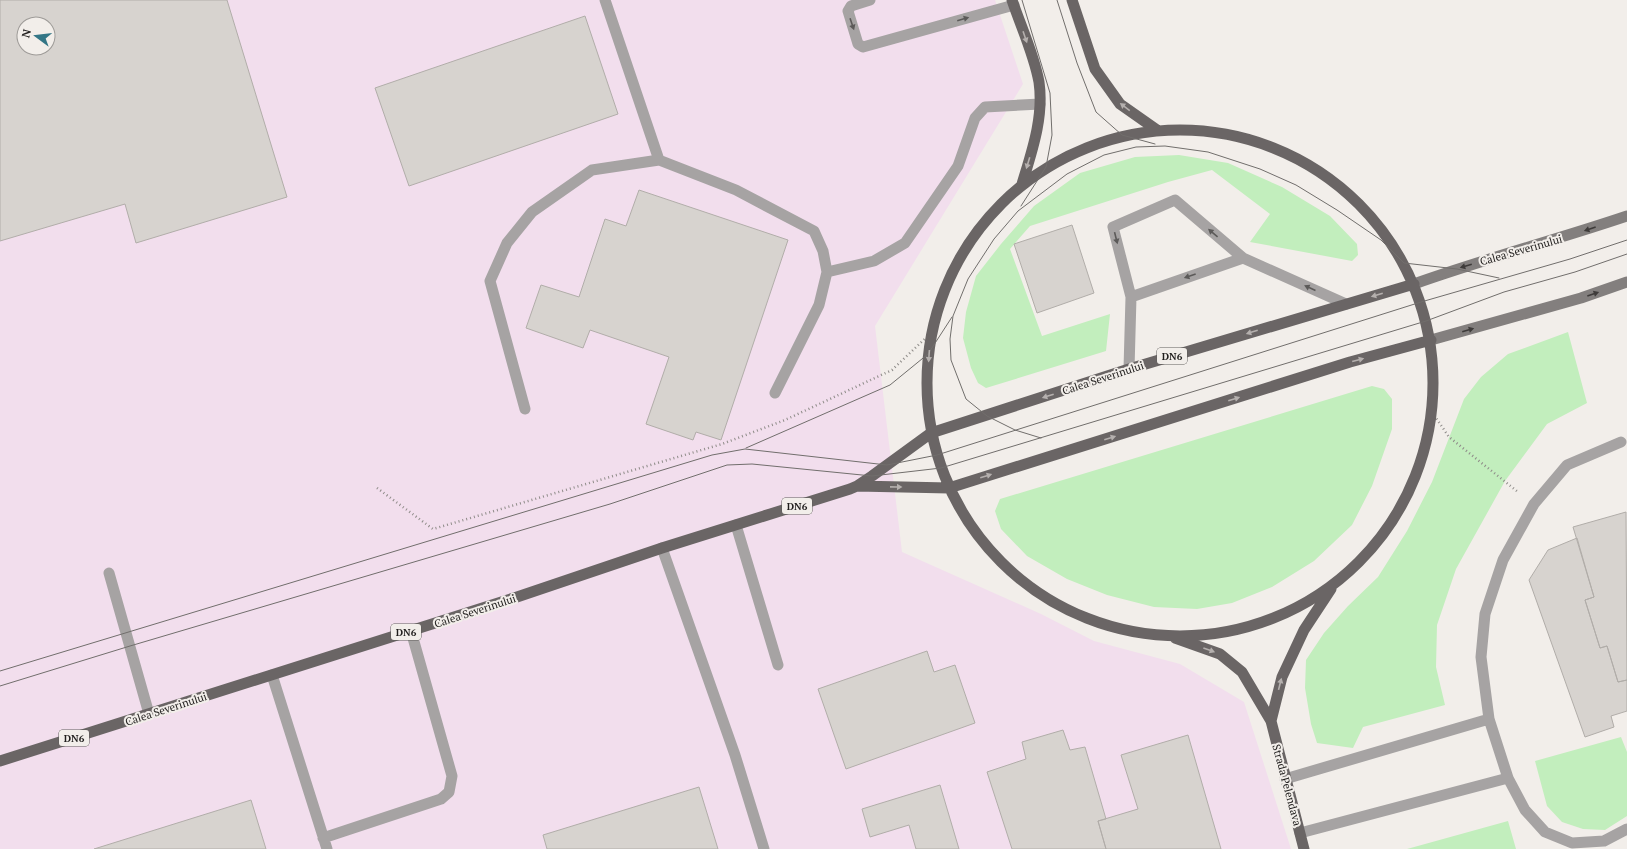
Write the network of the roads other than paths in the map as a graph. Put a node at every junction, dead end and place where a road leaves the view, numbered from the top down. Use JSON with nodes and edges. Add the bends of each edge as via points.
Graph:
{"nodes":[{"id":1,"x":605,"y":0,"type":"edge"},
{"id":2,"x":870,"y":0,"type":"edge"},
{"id":3,"x":1072,"y":0,"type":"edge"},
{"id":4,"x":1013,"y":2,"type":"edge"},
{"id":5,"x":1040,"y":104,"type":"junction"},
{"id":6,"x":1157,"y":130,"type":"junction"},
{"id":7,"x":659,"y":160,"type":"junction"},
{"id":8,"x":1022,"y":184,"type":"junction"},
{"id":9,"x":1627,"y":216,"type":"edge"},
{"id":10,"x":1243,"y":258,"type":"junction"},
{"id":11,"x":827,"y":272,"type":"junction"},
{"id":12,"x":1627,"y":282,"type":"edge"},
{"id":13,"x":1414,"y":284,"type":"junction"},
{"id":14,"x":1131,"y":297,"type":"junction"},
{"id":15,"x":1346,"y":304,"type":"junction"},
{"id":16,"x":1430,"y":340,"type":"junction"},
{"id":17,"x":1129,"y":369,"type":"junction"},
{"id":18,"x":775,"y":393,"type":"dead end"},
{"id":19,"x":525,"y":409,"type":"dead end"},
{"id":20,"x":931,"y":433,"type":"junction"},
{"id":21,"x":1621,"y":442,"type":"dead end"},
{"id":22,"x":857,"y":486,"type":"junction"},
{"id":23,"x":949,"y":488,"type":"junction"},
{"id":24,"x":736,"y":525,"type":"junction"},
{"id":25,"x":662,"y":548,"type":"junction"},
{"id":26,"x":109,"y":573,"type":"dead end"},
{"id":27,"x":1333,"y":586,"type":"junction"},
{"id":28,"x":411,"y":631,"type":"junction"},
{"id":29,"x":1172,"y":637,"type":"junction"},
{"id":30,"x":778,"y":665,"type":"dead end"},
{"id":31,"x":272,"y":675,"type":"junction"},
{"id":32,"x":149,"y":714,"type":"junction"},
{"id":33,"x":1488,"y":719,"type":"junction"},
{"id":34,"x":1271,"y":721,"type":"junction"},
{"id":35,"x":0,"y":761,"type":"edge"},
{"id":36,"x":1508,"y":778,"type":"junction"},
{"id":37,"x":1285,"y":779,"type":"junction"},
{"id":38,"x":1627,"y":829,"type":"edge"},
{"id":39,"x":1300,"y":833,"type":"junction"},
{"id":40,"x":323,"y":838,"type":"junction"},
{"id":41,"x":326,"y":849,"type":"edge"},
{"id":42,"x":764,"y":849,"type":"edge"},
{"id":43,"x":1304,"y":849,"type":"edge"}],
"edges":[{"from":1,"to":7,"type":"lane"},
{"from":2,"to":4,"type":"lane","one_way":true,"via":[[852,6],[848,11],[858,44],[864,47]]},
{"from":6,"to":3,"type":"main road","one_way":true,"via":[[1120,104],[1095,69]]},
{"from":4,"to":5,"type":"main road","one_way":true,"via":[[1039,82]]},
{"from":5,"to":8,"type":"main road","one_way":true,"via":[[1037,136]]},
{"from":5,"to":11,"type":"lane","via":[[986,107],[975,118],[958,166],[905,243],[874,261]]},
{"from":6,"to":8,"type":"main road","via":[[1102,141],[1066,156]]},
{"from":6,"to":13,"type":"main road","via":[[1215,131],[1270,145],[1320,171],[1361,204],[1389,238]]},
{"from":7,"to":11,"type":"lane","via":[[736,190],[814,231],[823,251]]},
{"from":7,"to":19,"type":"lane","via":[[592,170],[532,212],[507,243],[490,281]]},
{"from":8,"to":20,"type":"main road","one_way":true,"via":[[989,215],[962,253],[942,295],[928,354],[928,410]]},
{"from":9,"to":13,"type":"main road","name":"Calea Severinului","number":"DN6","one_way":true},
{"from":10,"to":14,"type":"lane","one_way":true},
{"from":10,"to":14,"type":"lane","one_way":true,"via":[[1174,200],[1113,226]]},
{"from":15,"to":10,"type":"lane","one_way":true},
{"from":11,"to":18,"type":"lane","via":[[819,305]]},
{"from":16,"to":12,"type":"main road","name":"Calea Severinului","number":"DN6","one_way":true,"via":[[1581,298]]},
{"from":13,"to":15,"type":"main road","name":"Calea Severinului","number":"DN6","one_way":true},
{"from":13,"to":16,"type":"main road"},
{"from":14,"to":17,"type":"lane"},
{"from":15,"to":17,"type":"main road","name":"Calea Severinului","number":"DN6","one_way":true},
{"from":23,"to":16,"type":"main road","name":"Calea Severinului","number":"DN6","one_way":true,"via":[[1350,362]]},
{"from":16,"to":27,"type":"main road","name":"Strada Pelendava","via":[[1434,387],[1432,412],[1428,438],[1412,487],[1392,523],[1364,558]]},
{"from":17,"to":20,"type":"main road","name":"Calea Severinului","number":"DN6","one_way":true},
{"from":20,"to":22,"type":"main road","name":"Calea Severinului","number":"DN6"},
{"from":20,"to":23,"type":"main road"},
{"from":21,"to":33,"type":"lane","via":[[1567,464],[1534,504],[1503,560],[1485,614],[1481,657]]},
{"from":22,"to":23,"type":"main road","name":"Calea Severinului","number":"DN6","one_way":true},
{"from":22,"to":24,"type":"main road","name":"Calea Severinului","number":"DN6"},
{"from":23,"to":29,"type":"main road","name":"Strada Pelendava","via":[[958,508],[990,552],[1037,593],[1087,620],[1136,634]]},
{"from":24,"to":25,"type":"main road","name":"Calea Severinului","number":"DN6"},
{"from":24,"to":30,"type":"lane"},
{"from":25,"to":28,"type":"main road","name":"Calea Severinului","number":"DN6"},
{"from":25,"to":42,"type":"lane","via":[[735,755]]},
{"from":26,"to":32,"type":"lane"},
{"from":27,"to":29,"type":"main road","name":"Strada Pelendava","via":[[1279,617],[1233,632]]},
{"from":34,"to":27,"type":"main road","name":"Strada Pelendava","one_way":true,"via":[[1282,677],[1304,630]]},
{"from":28,"to":31,"type":"main road","name":"Calea Severinului","number":"DN6"},
{"from":28,"to":40,"type":"lane","via":[[452,776],[449,792],[441,799]]},
{"from":29,"to":34,"type":"main road","name":"Strada Pelendava","one_way":true,"via":[[1220,654],[1242,672]]},
{"from":31,"to":32,"type":"main road","name":"Calea Severinului","number":"DN6"},
{"from":31,"to":40,"type":"lane"},
{"from":32,"to":35,"type":"main road","name":"Calea Severinului","number":"DN6"},
{"from":33,"to":36,"type":"lane"},
{"from":33,"to":37,"type":"lane"},
{"from":34,"to":37,"type":"main road","name":"Strada Pelendava"},
{"from":36,"to":38,"type":"lane","via":[[1525,810],[1545,832],[1572,843],[1604,842]]},
{"from":36,"to":39,"type":"lane"},
{"from":37,"to":39,"type":"main road","name":"Strada Pelendava"},
{"from":39,"to":43,"type":"main road","name":"Strada Pelendava"},
{"from":40,"to":41,"type":"lane"}]}
